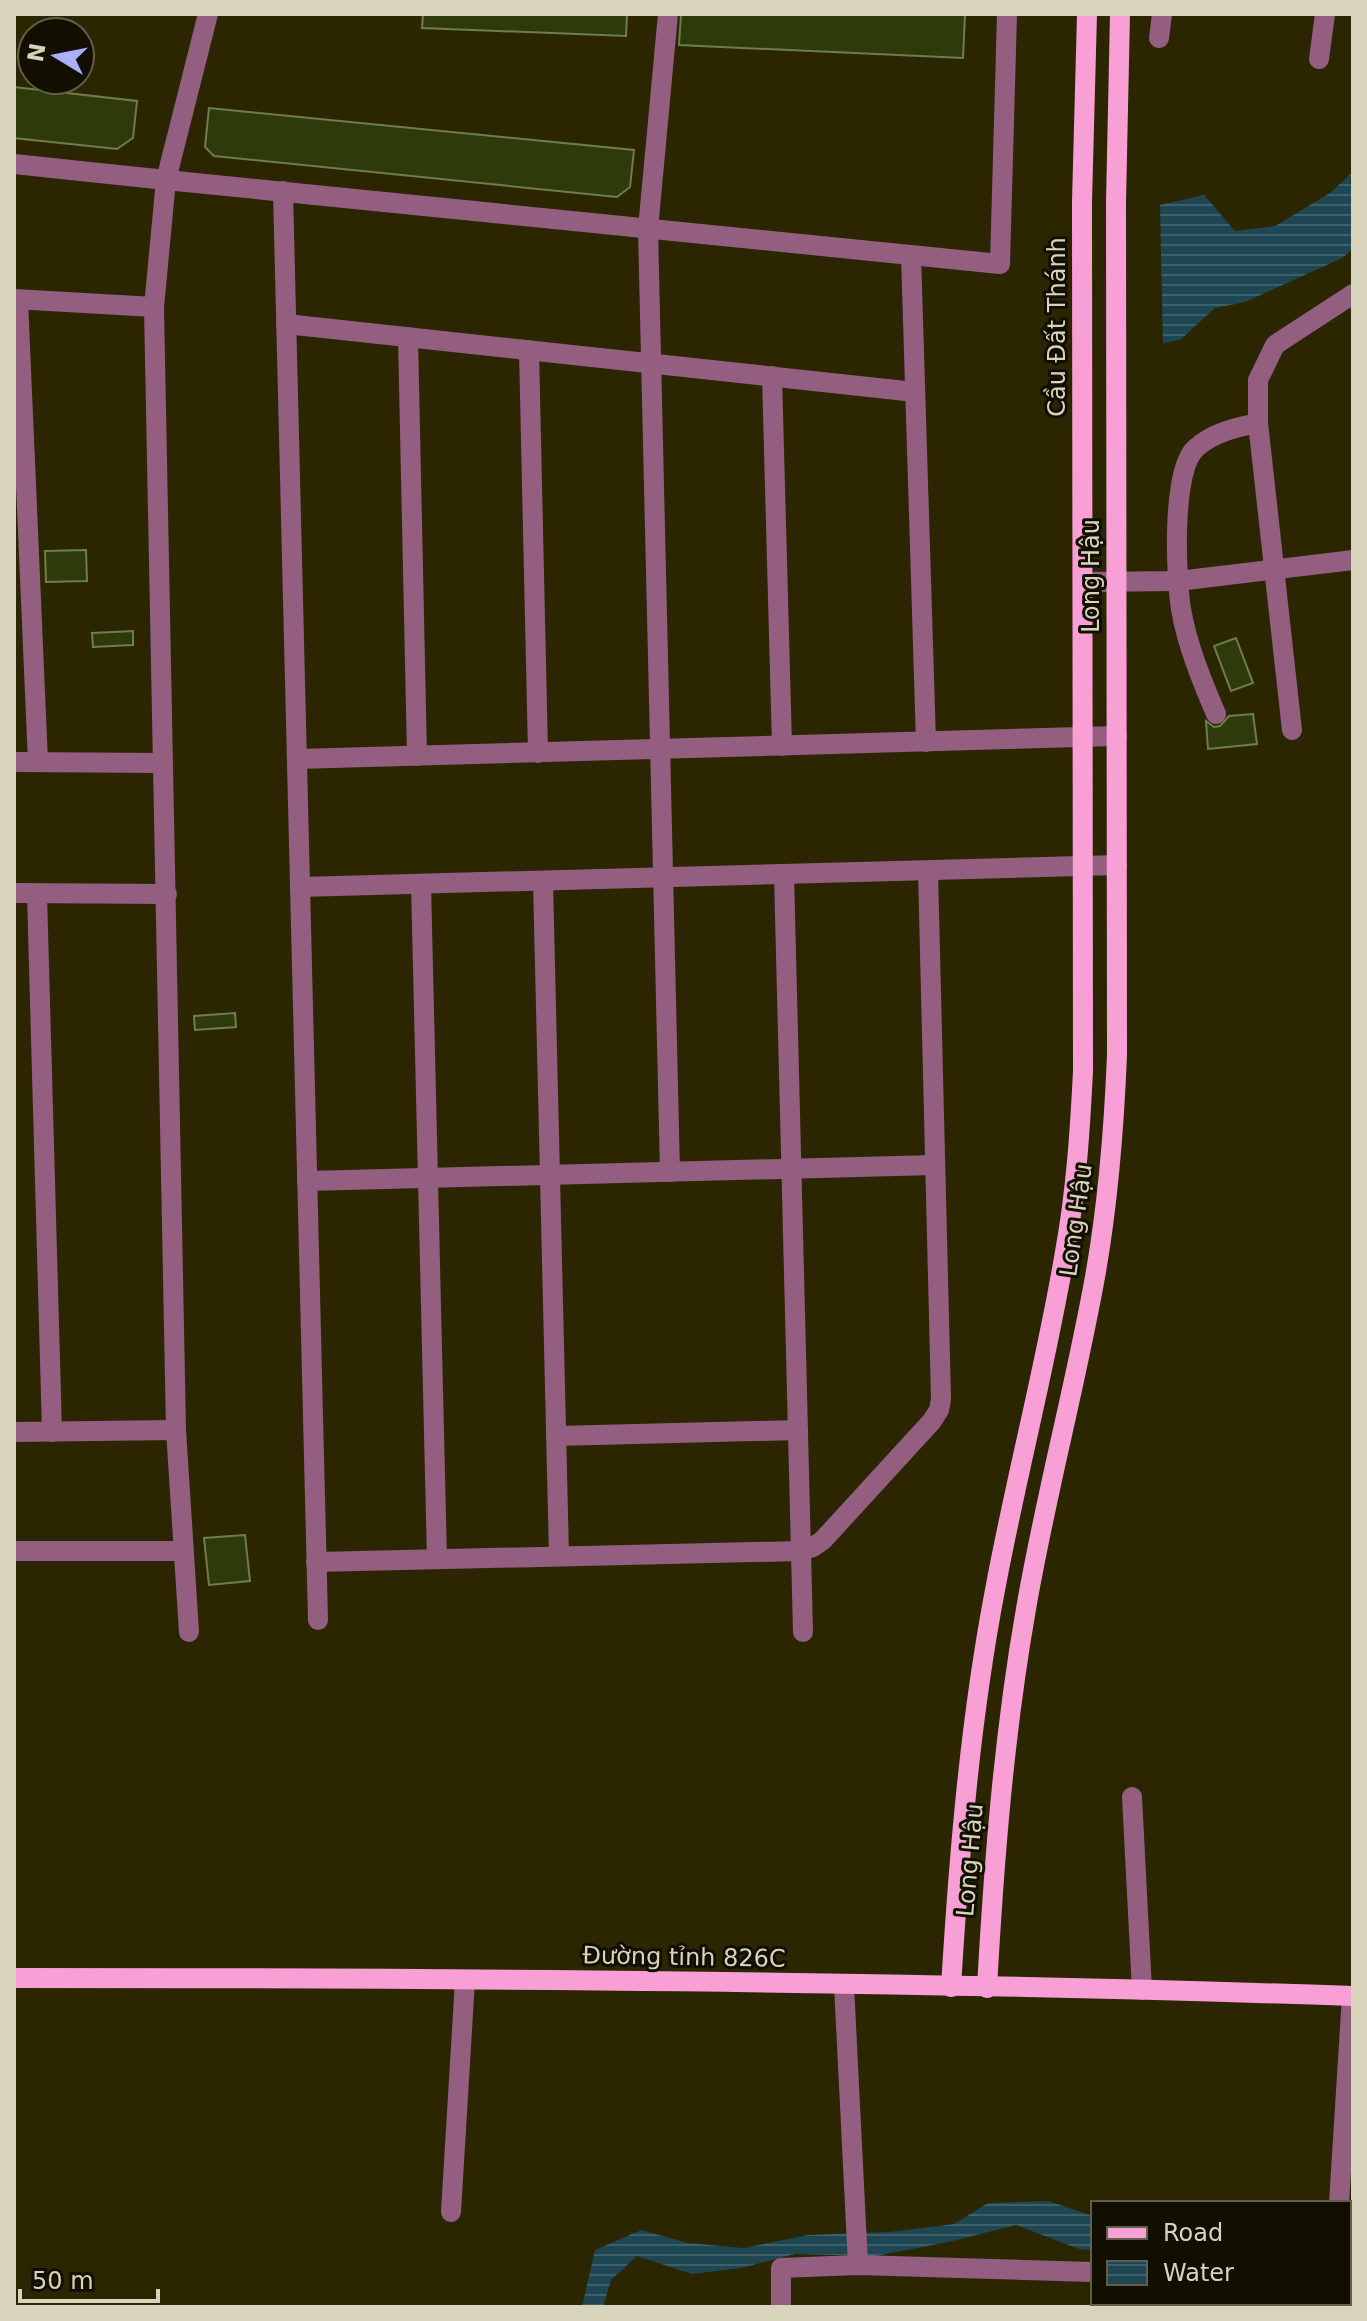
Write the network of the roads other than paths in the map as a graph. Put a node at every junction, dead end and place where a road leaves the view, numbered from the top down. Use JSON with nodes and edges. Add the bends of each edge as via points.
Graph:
{"nodes":[{"id":1,"x":208,"y":14,"type":"edge"},
{"id":2,"x":668,"y":14,"type":"edge"},
{"id":3,"x":1007,"y":14,"type":"edge"},
{"id":4,"x":1087,"y":14,"type":"edge"},
{"id":5,"x":1120,"y":14,"type":"edge"},
{"id":6,"x":1162,"y":14,"type":"edge"},
{"id":7,"x":1325,"y":14,"type":"edge"},
{"id":8,"x":1159,"y":38,"type":"dead end"},
{"id":9,"x":1319,"y":59,"type":"dead end"},
{"id":10,"x":14,"y":164,"type":"edge"},
{"id":11,"x":166,"y":180,"type":"junction"},
{"id":12,"x":283,"y":191,"type":"junction"},
{"id":13,"x":648,"y":229,"type":"junction"},
{"id":14,"x":911,"y":255,"type":"junction"},
{"id":15,"x":1353,"y":294,"type":"edge"},
{"id":16,"x":16,"y":299,"type":"edge"},
{"id":17,"x":154,"y":307,"type":"junction"},
{"id":18,"x":286,"y":324,"type":"junction"},
{"id":19,"x":408,"y":337,"type":"junction"},
{"id":20,"x":529,"y":350,"type":"junction"},
{"id":21,"x":651,"y":363,"type":"junction"},
{"id":22,"x":772,"y":376,"type":"junction"},
{"id":23,"x":915,"y":392,"type":"junction"},
{"id":24,"x":1258,"y":423,"type":"junction"},
{"id":25,"x":1083,"y":451,"type":"joint"},
{"id":26,"x":1353,"y":560,"type":"edge"},
{"id":27,"x":1276,"y":569,"type":"junction"},
{"id":28,"x":1178,"y":581,"type":"junction"},
{"id":29,"x":1083,"y":582,"type":"junction"},
{"id":30,"x":1117,"y":582,"type":"junction"},
{"id":31,"x":1216,"y":714,"type":"dead end"},
{"id":32,"x":1292,"y":730,"type":"dead end"},
{"id":33,"x":1117,"y":736,"type":"junction"},
{"id":34,"x":1083,"y":737,"type":"junction"},
{"id":35,"x":926,"y":742,"type":"junction"},
{"id":36,"x":782,"y":746,"type":"junction"},
{"id":37,"x":660,"y":749,"type":"junction"},
{"id":38,"x":538,"y":753,"type":"junction"},
{"id":39,"x":417,"y":756,"type":"junction"},
{"id":40,"x":297,"y":759,"type":"junction"},
{"id":41,"x":14,"y":762,"type":"edge"},
{"id":42,"x":38,"y":762,"type":"junction"},
{"id":43,"x":161,"y":763,"type":"junction"},
{"id":44,"x":1117,"y":865,"type":"junction"},
{"id":45,"x":1083,"y":866,"type":"junction"},
{"id":46,"x":928,"y":871,"type":"junction"},
{"id":47,"x":784,"y":874,"type":"junction"},
{"id":48,"x":663,"y":878,"type":"junction"},
{"id":49,"x":543,"y":881,"type":"junction"},
{"id":50,"x":421,"y":884,"type":"junction"},
{"id":51,"x":300,"y":887,"type":"junction"},
{"id":52,"x":14,"y":893,"type":"edge"},
{"id":53,"x":37,"y":894,"type":"junction"},
{"id":54,"x":167,"y":894,"type":"junction"},
{"id":55,"x":935,"y":1165,"type":"junction"},
{"id":56,"x":792,"y":1169,"type":"junction"},
{"id":57,"x":670,"y":1172,"type":"junction"},
{"id":58,"x":550,"y":1175,"type":"junction"},
{"id":59,"x":428,"y":1178,"type":"junction"},
{"id":60,"x":307,"y":1181,"type":"junction"},
{"id":61,"x":176,"y":1430,"type":"junction"},
{"id":62,"x":798,"y":1430,"type":"junction"},
{"id":63,"x":14,"y":1432,"type":"edge"},
{"id":64,"x":52,"y":1432,"type":"junction"},
{"id":65,"x":556,"y":1436,"type":"junction"},
{"id":66,"x":14,"y":1551,"type":"edge"},
{"id":67,"x":183,"y":1551,"type":"junction"},
{"id":68,"x":801,"y":1551,"type":"junction"},
{"id":69,"x":559,"y":1556,"type":"junction"},
{"id":70,"x":437,"y":1559,"type":"junction"},
{"id":71,"x":316,"y":1562,"type":"junction"},
{"id":72,"x":318,"y":1620,"type":"dead end"},
{"id":73,"x":189,"y":1632,"type":"dead end"},
{"id":74,"x":803,"y":1632,"type":"dead end"},
{"id":75,"x":1132,"y":1797,"type":"dead end"},
{"id":76,"x":14,"y":1978,"type":"edge"},
{"id":77,"x":465,"y":1980,"type":"junction"},
{"id":78,"x":844,"y":1985,"type":"junction"},
{"id":79,"x":951,"y":1987,"type":"junction"},
{"id":80,"x":987,"y":1988,"type":"junction"},
{"id":81,"x":1142,"y":1990,"type":"junction"},
{"id":82,"x":1353,"y":1996,"type":"edge"},
{"id":83,"x":1339,"y":2201,"type":"edge"},
{"id":84,"x":451,"y":2212,"type":"dead end"},
{"id":85,"x":857,"y":2260,"type":"junction"},
{"id":86,"x":1091,"y":2272,"type":"edge"},
{"id":87,"x":781,"y":2307,"type":"edge"}],
"edges":[{"from":1,"to":11,"type":"street"},
{"from":2,"to":13,"type":"street"},
{"from":3,"to":14,"type":"street","via":[[1000,264]]},
{"from":4,"to":25,"type":"main road","name":"Cầu Đất Thánh"},
{"from":5,"to":30,"type":"main road","name":"Long Hậu"},
{"from":6,"to":8,"type":"street"},
{"from":7,"to":9,"type":"street"},
{"from":10,"to":11,"type":"street"},
{"from":11,"to":12,"type":"street"},
{"from":11,"to":17,"type":"street"},
{"from":12,"to":13,"type":"street"},
{"from":12,"to":18,"type":"street"},
{"from":13,"to":14,"type":"street"},
{"from":13,"to":21,"type":"street"},
{"from":14,"to":23,"type":"street"},
{"from":15,"to":24,"type":"street","via":[[1275,345],[1258,380]]},
{"from":16,"to":17,"type":"street"},
{"from":16,"to":42,"type":"street"},
{"from":17,"to":43,"type":"street"},
{"from":18,"to":19,"type":"street"},
{"from":18,"to":40,"type":"street"},
{"from":19,"to":20,"type":"street"},
{"from":19,"to":39,"type":"street"},
{"from":20,"to":21,"type":"street"},
{"from":20,"to":38,"type":"street"},
{"from":21,"to":22,"type":"street"},
{"from":21,"to":37,"type":"street"},
{"from":22,"to":23,"type":"street"},
{"from":22,"to":36,"type":"street"},
{"from":23,"to":35,"type":"street"},
{"from":24,"to":27,"type":"street"},
{"from":24,"to":28,"type":"street","via":[[1221,433],[1194,449],[1188,460],[1182,472],[1177,529]]},
{"from":25,"to":29,"type":"main road","name":"Long Hậu"},
{"from":26,"to":27,"type":"street"},
{"from":27,"to":28,"type":"street"},
{"from":27,"to":32,"type":"street"},
{"from":28,"to":30,"type":"street"},
{"from":28,"to":31,"type":"street","via":[[1181,611],[1209,673]]},
{"from":29,"to":30,"type":"street"},
{"from":29,"to":34,"type":"main road","name":"Long Hậu"},
{"from":30,"to":33,"type":"main road","name":"Long Hậu"},
{"from":33,"to":34,"type":"street"},
{"from":33,"to":44,"type":"main road","name":"Long Hậu"},
{"from":34,"to":35,"type":"street"},
{"from":34,"to":45,"type":"main road","name":"Long Hậu"},
{"from":35,"to":36,"type":"street"},
{"from":36,"to":37,"type":"street"},
{"from":37,"to":38,"type":"street"},
{"from":37,"to":48,"type":"street"},
{"from":38,"to":39,"type":"street"},
{"from":39,"to":40,"type":"street"},
{"from":40,"to":51,"type":"street"},
{"from":41,"to":42,"type":"street"},
{"from":42,"to":43,"type":"street"},
{"from":43,"to":54,"type":"street"},
{"from":44,"to":45,"type":"street"},
{"from":44,"to":80,"type":"main road","name":"Long Hậu","via":[[1115,1111],[1103,1223],[1016,1669],[997,1831]]},
{"from":45,"to":46,"type":"street"},
{"from":45,"to":79,"type":"main road","name":"Long Hậu","via":[[1083,1071],[1073,1191],[1066,1250],[979,1687]]},
{"from":46,"to":47,"type":"street"},
{"from":46,"to":55,"type":"street"},
{"from":47,"to":48,"type":"street"},
{"from":47,"to":56,"type":"street"},
{"from":48,"to":49,"type":"street"},
{"from":48,"to":57,"type":"street"},
{"from":49,"to":50,"type":"street"},
{"from":49,"to":58,"type":"street"},
{"from":50,"to":51,"type":"street"},
{"from":50,"to":59,"type":"street"},
{"from":51,"to":60,"type":"street"},
{"from":52,"to":53,"type":"street"},
{"from":53,"to":54,"type":"street"},
{"from":53,"to":64,"type":"street"},
{"from":54,"to":61,"type":"street"},
{"from":55,"to":56,"type":"street"},
{"from":55,"to":68,"type":"street","via":[[939,1410],[823,1540]]},
{"from":56,"to":57,"type":"street"},
{"from":56,"to":62,"type":"street"},
{"from":57,"to":58,"type":"street"},
{"from":58,"to":59,"type":"street"},
{"from":58,"to":65,"type":"street"},
{"from":59,"to":60,"type":"street"},
{"from":59,"to":70,"type":"street"},
{"from":60,"to":71,"type":"street"},
{"from":61,"to":64,"type":"street"},
{"from":61,"to":67,"type":"street"},
{"from":62,"to":65,"type":"street"},
{"from":62,"to":68,"type":"street"},
{"from":63,"to":64,"type":"street"},
{"from":65,"to":69,"type":"street"},
{"from":66,"to":67,"type":"street"},
{"from":67,"to":73,"type":"street"},
{"from":68,"to":69,"type":"street"},
{"from":68,"to":74,"type":"street"},
{"from":69,"to":70,"type":"street"},
{"from":70,"to":71,"type":"street"},
{"from":71,"to":72,"type":"street"},
{"from":75,"to":81,"type":"street"},
{"from":76,"to":77,"type":"main road","name":"Đường tỉnh 826C"},
{"from":77,"to":78,"type":"main road","name":"Đường tỉnh 826C"},
{"from":77,"to":84,"type":"street"},
{"from":78,"to":79,"type":"main road","name":"Đường tỉnh 826C"},
{"from":78,"to":85,"type":"street"},
{"from":79,"to":80,"type":"main road","name":"Đường tỉnh 826C"},
{"from":80,"to":81,"type":"main road","name":"Đường tỉnh 826C"},
{"from":81,"to":82,"type":"main road","name":"Đường tỉnh 826C"},
{"from":82,"to":83,"type":"street"},
{"from":85,"to":86,"type":"street"},
{"from":85,"to":87,"type":"street","via":[[781,2268]]}]}
